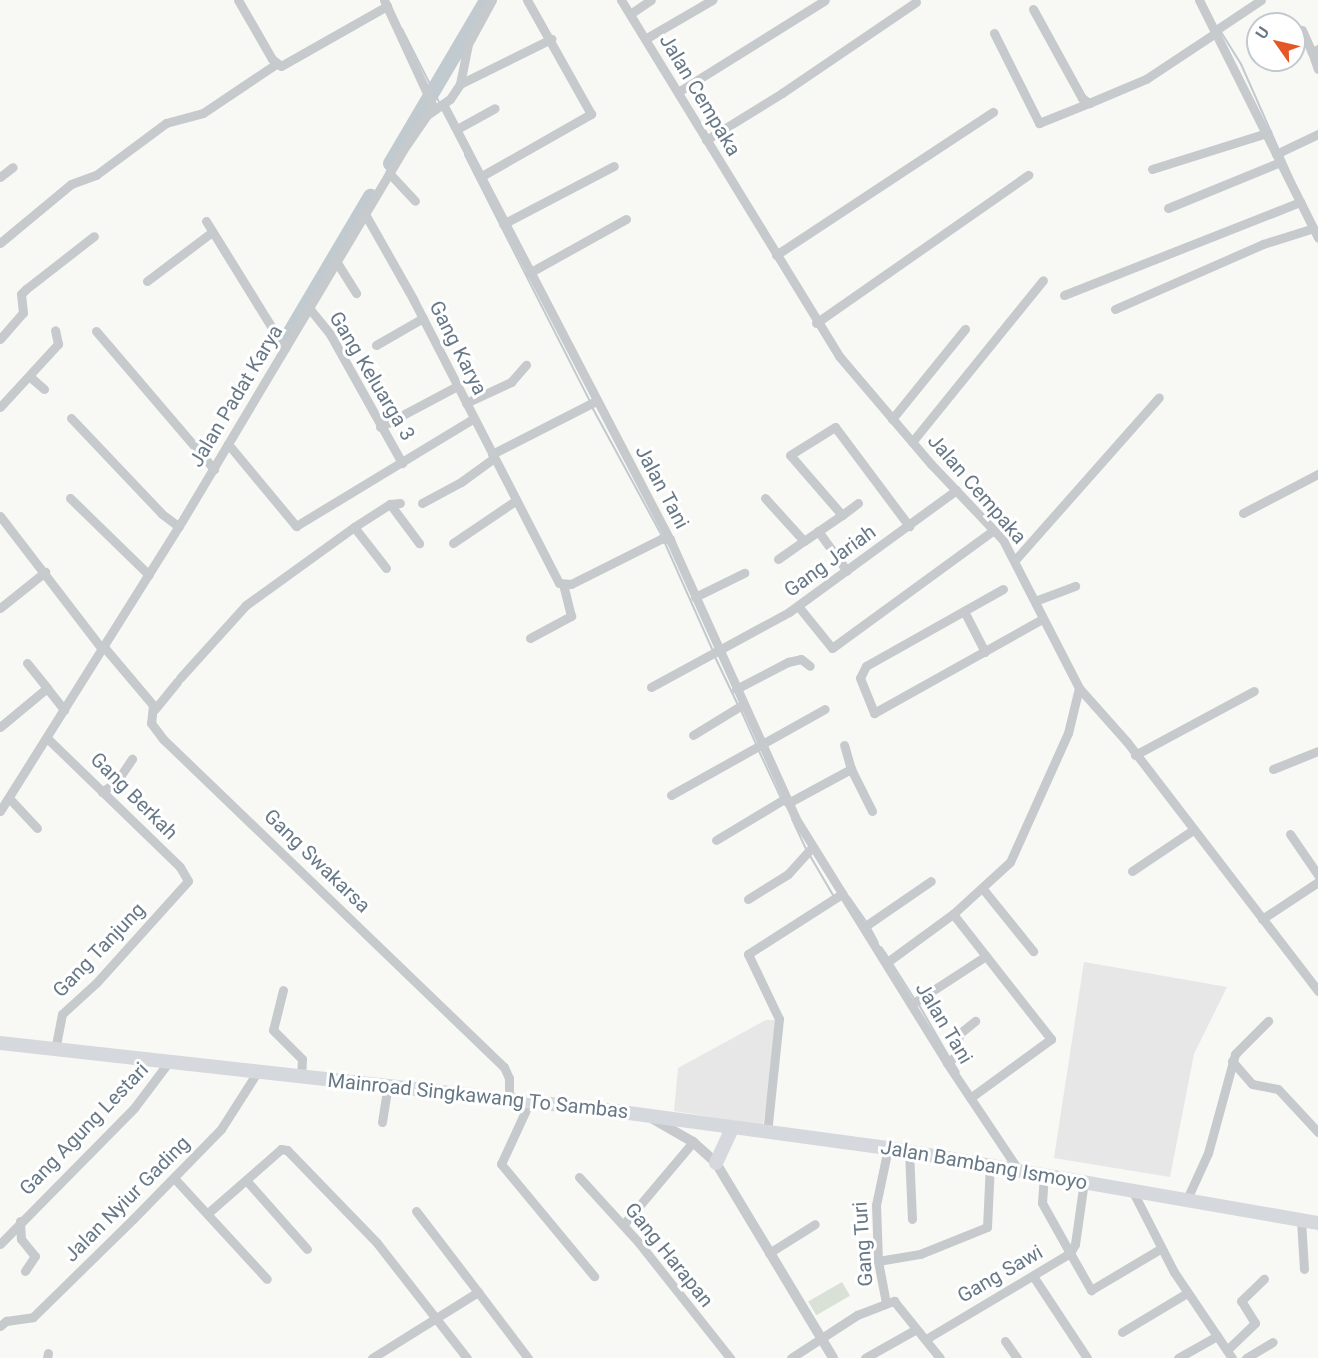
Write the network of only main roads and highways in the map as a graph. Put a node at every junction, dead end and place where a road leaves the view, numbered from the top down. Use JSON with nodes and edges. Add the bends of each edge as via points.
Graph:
{"nodes":[{"id":1,"x":0,"y":1043,"type":"edge"},
{"id":2,"x":648,"y":1115,"type":"joint"},
{"id":3,"x":732,"y":1128,"type":"junction"},
{"id":4,"x":716,"y":1163,"type":"road end"},
{"id":5,"x":1318,"y":1219,"type":"edge"}],
"edges":[{"from":1,"to":2,"type":"main road","name":"Mainroad Singkawang To Sambas","via":[[388,1086],[509,1093],[530,1101]]},
{"from":2,"to":3,"type":"main road","name":"Jalan Bambang Ismoyo"},
{"from":3,"to":4,"type":"main road"},
{"from":3,"to":5,"type":"main road","name":"Jalan Bambang Ismoyo","via":[[1014,1165],[1132,1190],[1189,1194],[1301,1220]]}]}
